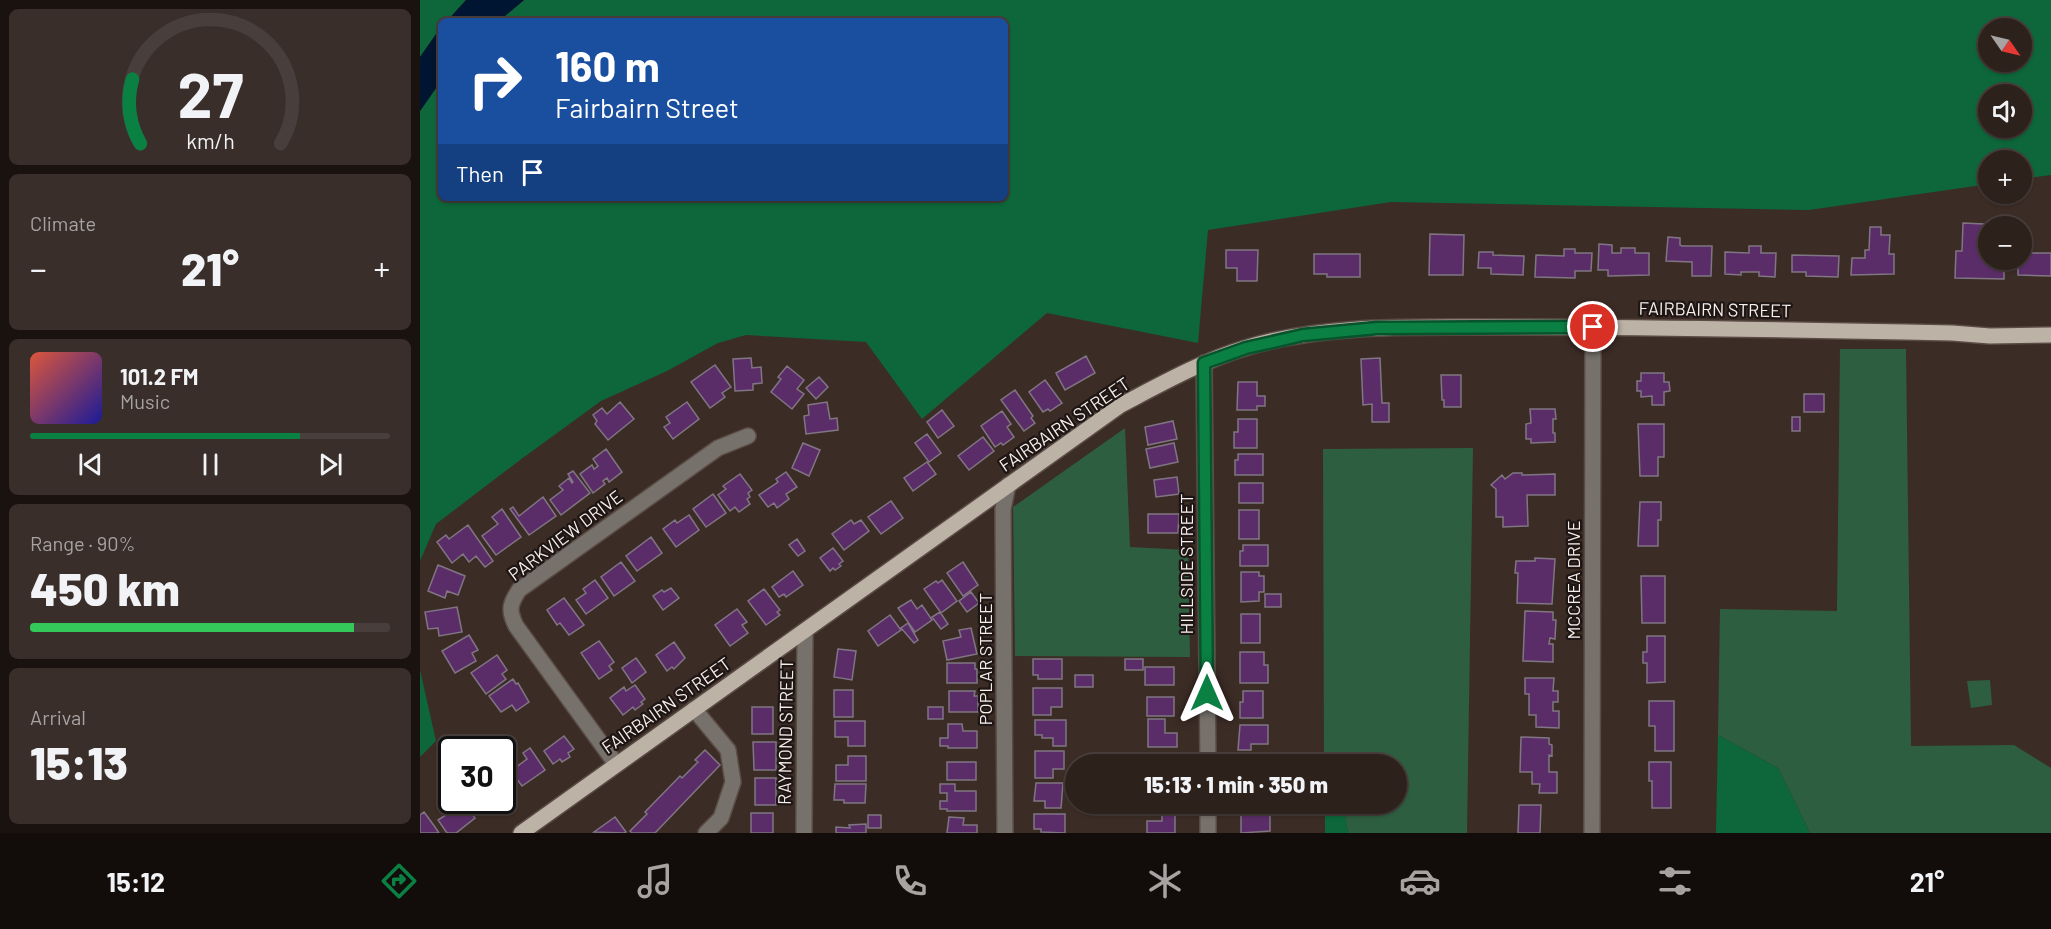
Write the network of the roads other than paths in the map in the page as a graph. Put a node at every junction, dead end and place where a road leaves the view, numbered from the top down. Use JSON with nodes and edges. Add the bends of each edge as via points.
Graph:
{"nodes":[{"id":1,"x":1593,"y":327,"type":"junction"},
{"id":2,"x":2051,"y":335,"type":"edge"},
{"id":3,"x":1204,"y":363,"type":"junction"},
{"id":4,"x":748,"y":436,"type":"dead end"},
{"id":5,"x":1008,"y":485,"type":"junction"},
{"id":6,"x":805,"y":631,"type":"junction"},
{"id":7,"x":694,"y":709,"type":"junction"},
{"id":8,"x":1208,"y":754,"type":"edge"},
{"id":9,"x":616,"y":764,"type":"junction"},
{"id":10,"x":1208,"y":814,"type":"edge"},
{"id":11,"x":521,"y":833,"type":"edge"},
{"id":12,"x":706,"y":833,"type":"edge"},
{"id":13,"x":804,"y":833,"type":"edge"},
{"id":14,"x":1005,"y":833,"type":"edge"},
{"id":15,"x":1208,"y":833,"type":"edge"},
{"id":16,"x":1592,"y":833,"type":"edge"}],
"edges":[{"from":1,"to":2,"type":"main road","name":"FAIRBAIRN STREET"},
{"from":1,"to":3,"type":"main road","name":"FAIRBAIRN STREET","via":[[1377,328],[1303,335],[1246,348]]},
{"from":1,"to":16,"type":"street","name":"MCCREA DRIVE"},
{"from":3,"to":5,"type":"main road","name":"FAIRBAIRN STREET","via":[[1121,405]]},
{"from":3,"to":8,"type":"street","name":"HILLSIDE STREET"},
{"from":4,"to":9,"type":"street","name":"PARKVIEW DRIVE","via":[[718,448],[519,590],[511,602],[510,615],[516,626]]},
{"from":5,"to":6,"type":"main road","name":"FAIRBAIRN STREET"},
{"from":5,"to":14,"type":"street","name":"POPLAR STREET","via":[[1004,509]]},
{"from":6,"to":7,"type":"main road","name":"FAIRBAIRN STREET"},
{"from":6,"to":13,"type":"street","name":"RAYMOND STREET"},
{"from":7,"to":9,"type":"main road","name":"FAIRBAIRN STREET"},
{"from":7,"to":12,"type":"street","via":[[728,750],[733,782],[721,818]]},
{"from":9,"to":11,"type":"main road","name":"FAIRBAIRN STREET"},
{"from":10,"to":15,"type":"street"}]}
